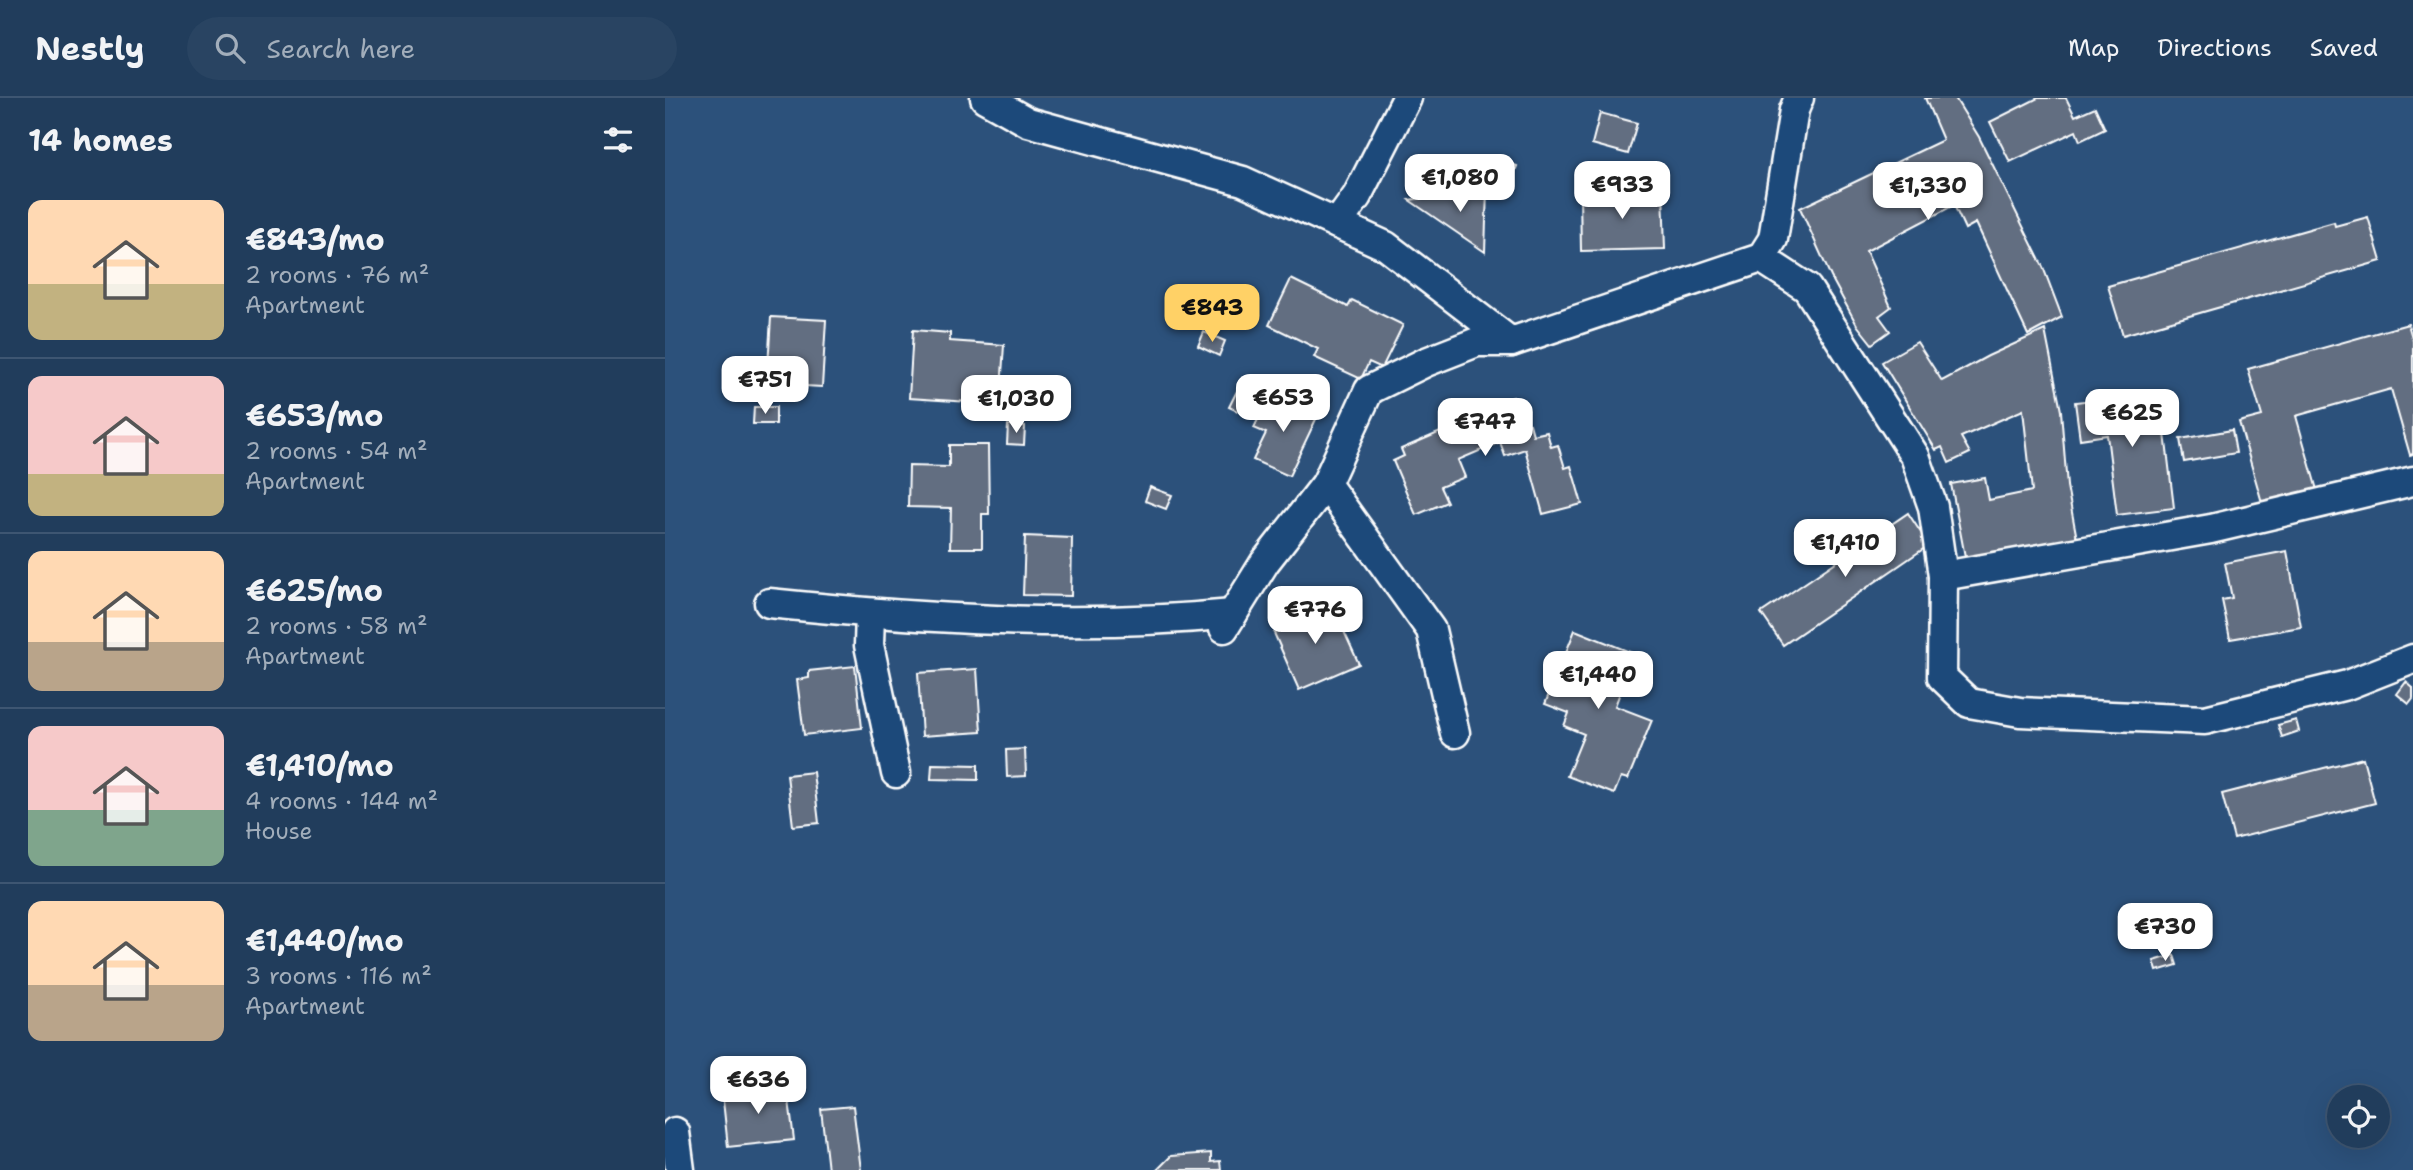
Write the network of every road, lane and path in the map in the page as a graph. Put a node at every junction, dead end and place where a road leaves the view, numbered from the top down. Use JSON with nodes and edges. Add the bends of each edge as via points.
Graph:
{"nodes":[{"id":1,"x":985,"y":98,"type":"edge"},
{"id":2,"x":1407,"y":98,"type":"edge"},
{"id":3,"x":1799,"y":98,"type":"edge"},
{"id":4,"x":1337,"y":224,"type":"junction"},
{"id":5,"x":1761,"y":258,"type":"junction"},
{"id":6,"x":1511,"y":342,"type":"junction"},
{"id":7,"x":2413,"y":481,"type":"edge"},
{"id":8,"x":1326,"y":484,"type":"junction"},
{"id":9,"x":1943,"y":576,"type":"junction"},
{"id":10,"x":769,"y":603,"type":"dead end"},
{"id":11,"x":870,"y":613,"type":"junction"},
{"id":12,"x":2413,"y":659,"type":"edge"},
{"id":13,"x":1455,"y":733,"type":"dead end"},
{"id":14,"x":896,"y":774,"type":"dead end"},
{"id":15,"x":675,"y":1132,"type":"dead end"},
{"id":16,"x":680,"y":1170,"type":"edge"}],
"edges":[{"from":1,"to":4,"type":"street","via":[[1028,122],[1243,181]]},
{"from":2,"to":4,"type":"street","via":[[1357,196]]},
{"from":3,"to":5,"type":"street","via":[[1773,239]]},
{"from":4,"to":6,"type":"street","via":[[1386,246]]},
{"from":5,"to":6,"type":"street"},
{"from":5,"to":9,"type":"street","via":[[1807,288],[1915,456],[1933,507]]},
{"from":6,"to":8,"type":"street","via":[[1477,342],[1369,390]]},
{"from":7,"to":9,"type":"street","via":[[2211,528]]},
{"from":8,"to":11,"type":"street","via":[[1265,562],[1229,621],[1068,621]]},
{"from":8,"to":13,"type":"street","via":[[1431,630]]},
{"from":9,"to":12,"type":"street","via":[[1942,677],[1969,703],[2020,712],[2205,720],[2347,685]]},
{"from":10,"to":11,"type":"street"},
{"from":11,"to":14,"type":"street","via":[[869,645]]},
{"from":15,"to":16,"type":"street"}]}
